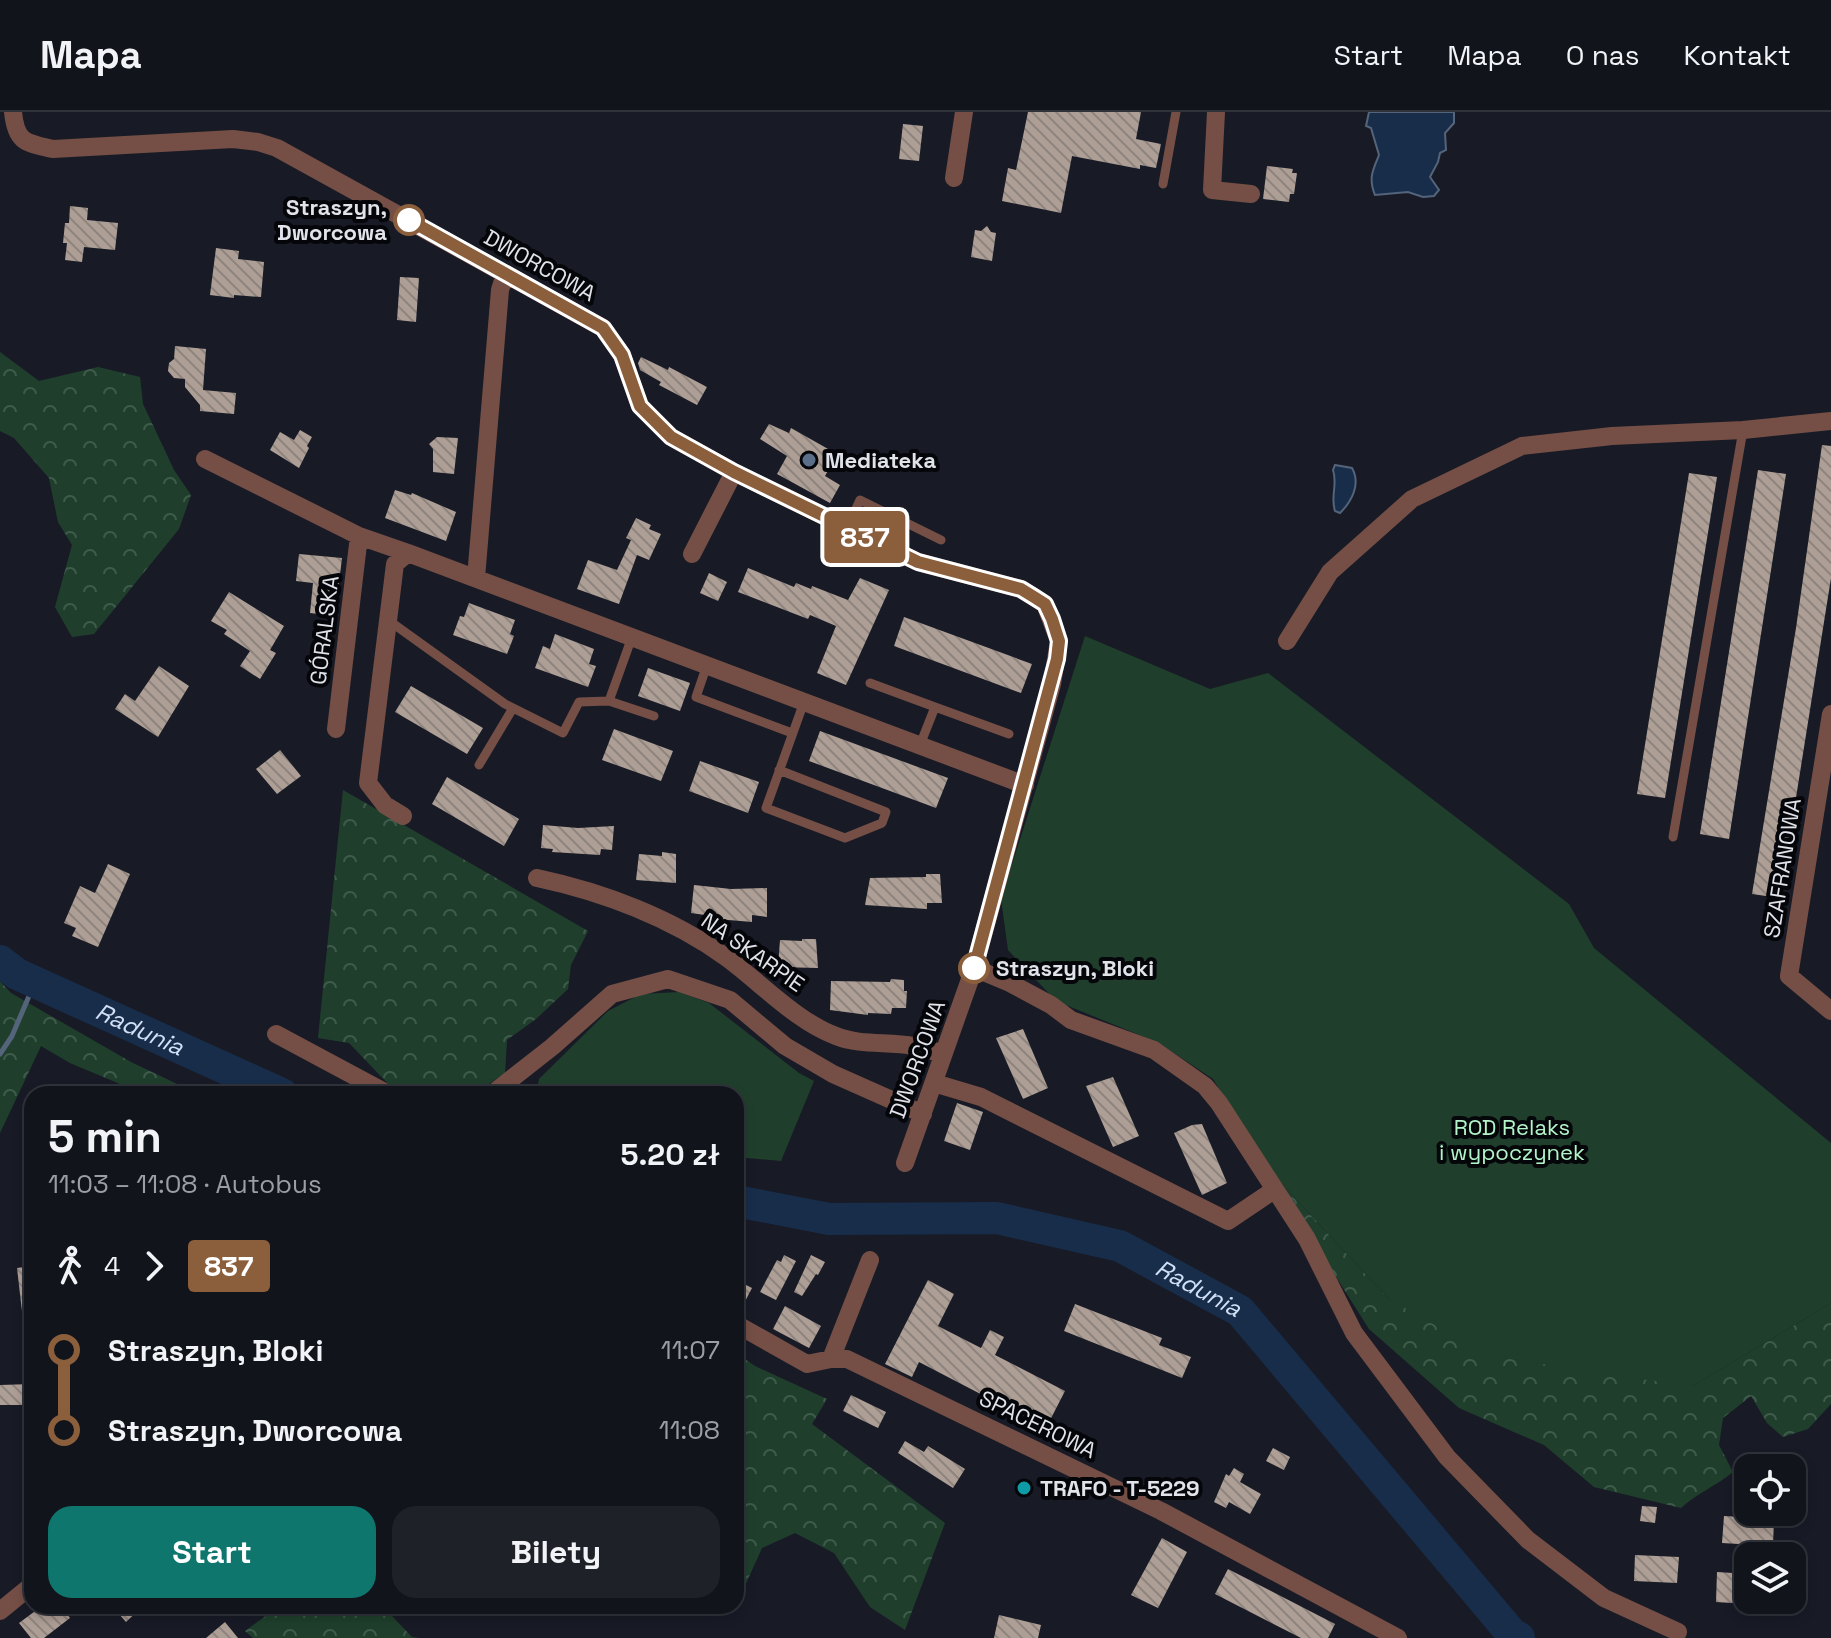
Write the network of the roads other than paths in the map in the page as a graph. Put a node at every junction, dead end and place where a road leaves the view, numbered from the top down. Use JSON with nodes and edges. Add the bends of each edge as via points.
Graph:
{"nodes":[{"id":1,"x":13,"y":112,"type":"edge"},
{"id":2,"x":964,"y":112,"type":"edge"},
{"id":3,"x":1176,"y":112,"type":"edge"},
{"id":4,"x":1216,"y":112,"type":"edge"},
{"id":5,"x":954,"y":178,"type":"dead end"},
{"id":6,"x":1163,"y":184,"type":"dead end"},
{"id":7,"x":1251,"y":194,"type":"dead end"},
{"id":8,"x":505,"y":274,"type":"junction"},
{"id":9,"x":1831,"y":421,"type":"edge"},
{"id":10,"x":1743,"y":430,"type":"junction"},
{"id":11,"x":205,"y":459,"type":"dead end"},
{"id":12,"x":734,"y":472,"type":"junction"},
{"id":13,"x":847,"y":529,"type":"junction"},
{"id":14,"x":359,"y":536,"type":"junction"},
{"id":15,"x":941,"y":540,"type":"dead end"},
{"id":16,"x":408,"y":553,"type":"junction"},
{"id":17,"x":692,"y":554,"type":"dead end"},
{"id":18,"x":476,"y":578,"type":"junction"},
{"id":19,"x":388,"y":620,"type":"junction"},
{"id":20,"x":632,"y":637,"type":"junction"},
{"id":21,"x":1287,"y":641,"type":"dead end"},
{"id":22,"x":707,"y":665,"type":"junction"},
{"id":23,"x":870,"y":683,"type":"dead end"},
{"id":24,"x":609,"y":701,"type":"junction"},
{"id":25,"x":804,"y":702,"type":"junction"},
{"id":26,"x":935,"y":707,"type":"junction"},
{"id":27,"x":513,"y":708,"type":"junction"},
{"id":28,"x":1831,"y":714,"type":"edge"},
{"id":29,"x":654,"y":716,"type":"dead end"},
{"id":30,"x":336,"y":729,"type":"dead end"},
{"id":31,"x":792,"y":733,"type":"junction"},
{"id":32,"x":1009,"y":734,"type":"dead end"},
{"id":33,"x":920,"y":745,"type":"junction"},
{"id":34,"x":479,"y":765,"type":"dead end"},
{"id":35,"x":779,"y":770,"type":"junction"},
{"id":36,"x":1025,"y":785,"type":"junction"},
{"id":37,"x":403,"y":816,"type":"dead end"},
{"id":38,"x":1673,"y":837,"type":"dead end"},
{"id":39,"x":537,"y":878,"type":"dead end"},
{"id":40,"x":974,"y":968,"type":"junction"},
{"id":41,"x":1831,"y":1011,"type":"edge"},
{"id":42,"x":276,"y":1034,"type":"dead end"},
{"id":43,"x":943,"y":1054,"type":"junction"},
{"id":44,"x":934,"y":1083,"type":"junction"},
{"id":45,"x":373,"y":1086,"type":"edge"},
{"id":46,"x":502,"y":1086,"type":"edge"},
{"id":47,"x":923,"y":1114,"type":"junction"},
{"id":48,"x":905,"y":1163,"type":"dead end"},
{"id":49,"x":1274,"y":1190,"type":"junction"},
{"id":50,"x":870,"y":1260,"type":"dead end"},
{"id":51,"x":744,"y":1329,"type":"edge"},
{"id":52,"x":831,"y":1359,"type":"junction"},
{"id":53,"x":24,"y":1592,"type":"edge"},
{"id":54,"x":0,"y":1611,"type":"edge"},
{"id":55,"x":1678,"y":1632,"type":"dead end"},
{"id":56,"x":1398,"y":1638,"type":"edge"}],
"edges":[{"from":1,"to":8,"type":"street","name":"DWORCOWA","via":[[14,130],[25,143],[53,149],[258,142],[303,161]]},
{"from":2,"to":5,"type":"street"},
{"from":3,"to":6,"type":"lane"},
{"from":4,"to":7,"type":"street","via":[[1212,190]]},
{"from":8,"to":12,"type":"street","name":"DWORCOWA","via":[[603,328],[622,355],[648,416],[671,437]]},
{"from":8,"to":18,"type":"street"},
{"from":9,"to":10,"type":"street"},
{"from":10,"to":21,"type":"street","via":[[1522,446],[1412,499],[1330,572]]},
{"from":10,"to":38,"type":"lane"},
{"from":11,"to":14,"type":"street"},
{"from":12,"to":13,"type":"street","name":"DWORCOWA"},
{"from":12,"to":17,"type":"street"},
{"from":13,"to":15,"type":"lane","via":[[860,500]]},
{"from":13,"to":36,"type":"street","name":"DWORCOWA","via":[[929,567],[1021,589],[1045,604],[1059,641]]},
{"from":14,"to":16,"type":"street"},
{"from":14,"to":30,"type":"street","name":"GÓRALSKA"},
{"from":16,"to":18,"type":"street"},
{"from":16,"to":19,"type":"street","via":[[395,564]]},
{"from":18,"to":20,"type":"street"},
{"from":19,"to":27,"type":"lane"},
{"from":19,"to":37,"type":"street","via":[[368,783],[385,805]]},
{"from":20,"to":22,"type":"street"},
{"from":20,"to":24,"type":"lane"},
{"from":22,"to":25,"type":"street"},
{"from":22,"to":31,"type":"lane","via":[[696,697]]},
{"from":23,"to":26,"type":"lane"},
{"from":24,"to":27,"type":"lane","via":[[579,702],[563,733]]},
{"from":24,"to":29,"type":"lane"},
{"from":25,"to":31,"type":"lane"},
{"from":25,"to":33,"type":"street"},
{"from":26,"to":32,"type":"lane"},
{"from":26,"to":33,"type":"lane"},
{"from":27,"to":34,"type":"lane"},
{"from":28,"to":41,"type":"street","name":"SZAFRANOWA","via":[[1789,976]]},
{"from":31,"to":35,"type":"lane"},
{"from":33,"to":36,"type":"street"},
{"from":35,"to":35,"type":"lane","via":[[766,808],[845,838],[882,823],[886,812]]},
{"from":36,"to":40,"type":"street","name":"DWORCOWA"},
{"from":39,"to":43,"type":"street","name":"NA SKARPIE","via":[[588,891],[674,926],[837,1037]]},
{"from":40,"to":43,"type":"street","name":"DWORCOWA"},
{"from":40,"to":49,"type":"street","via":[[1071,1020],[1154,1050],[1180,1066],[1219,1103]]},
{"from":42,"to":45,"type":"street"},
{"from":43,"to":44,"type":"street","name":"DWORCOWA"},
{"from":44,"to":47,"type":"street","name":"DWORCOWA"},
{"from":44,"to":49,"type":"street","via":[[981,1097],[1228,1221]]},
{"from":46,"to":47,"type":"street","via":[[612,994],[668,979],[730,1000],[785,1046]]},
{"from":47,"to":48,"type":"street","name":"DWORCOWA"},
{"from":49,"to":55,"type":"street","via":[[1307,1239],[1354,1333],[1447,1457],[1528,1540],[1604,1598]]},
{"from":50,"to":52,"type":"street"},
{"from":51,"to":52,"type":"street","name":"SPACEROWA","via":[[807,1364]]},
{"from":52,"to":56,"type":"street","name":"SPACEROWA","via":[[847,1359],[1086,1474]]},
{"from":53,"to":54,"type":"street"}]}
